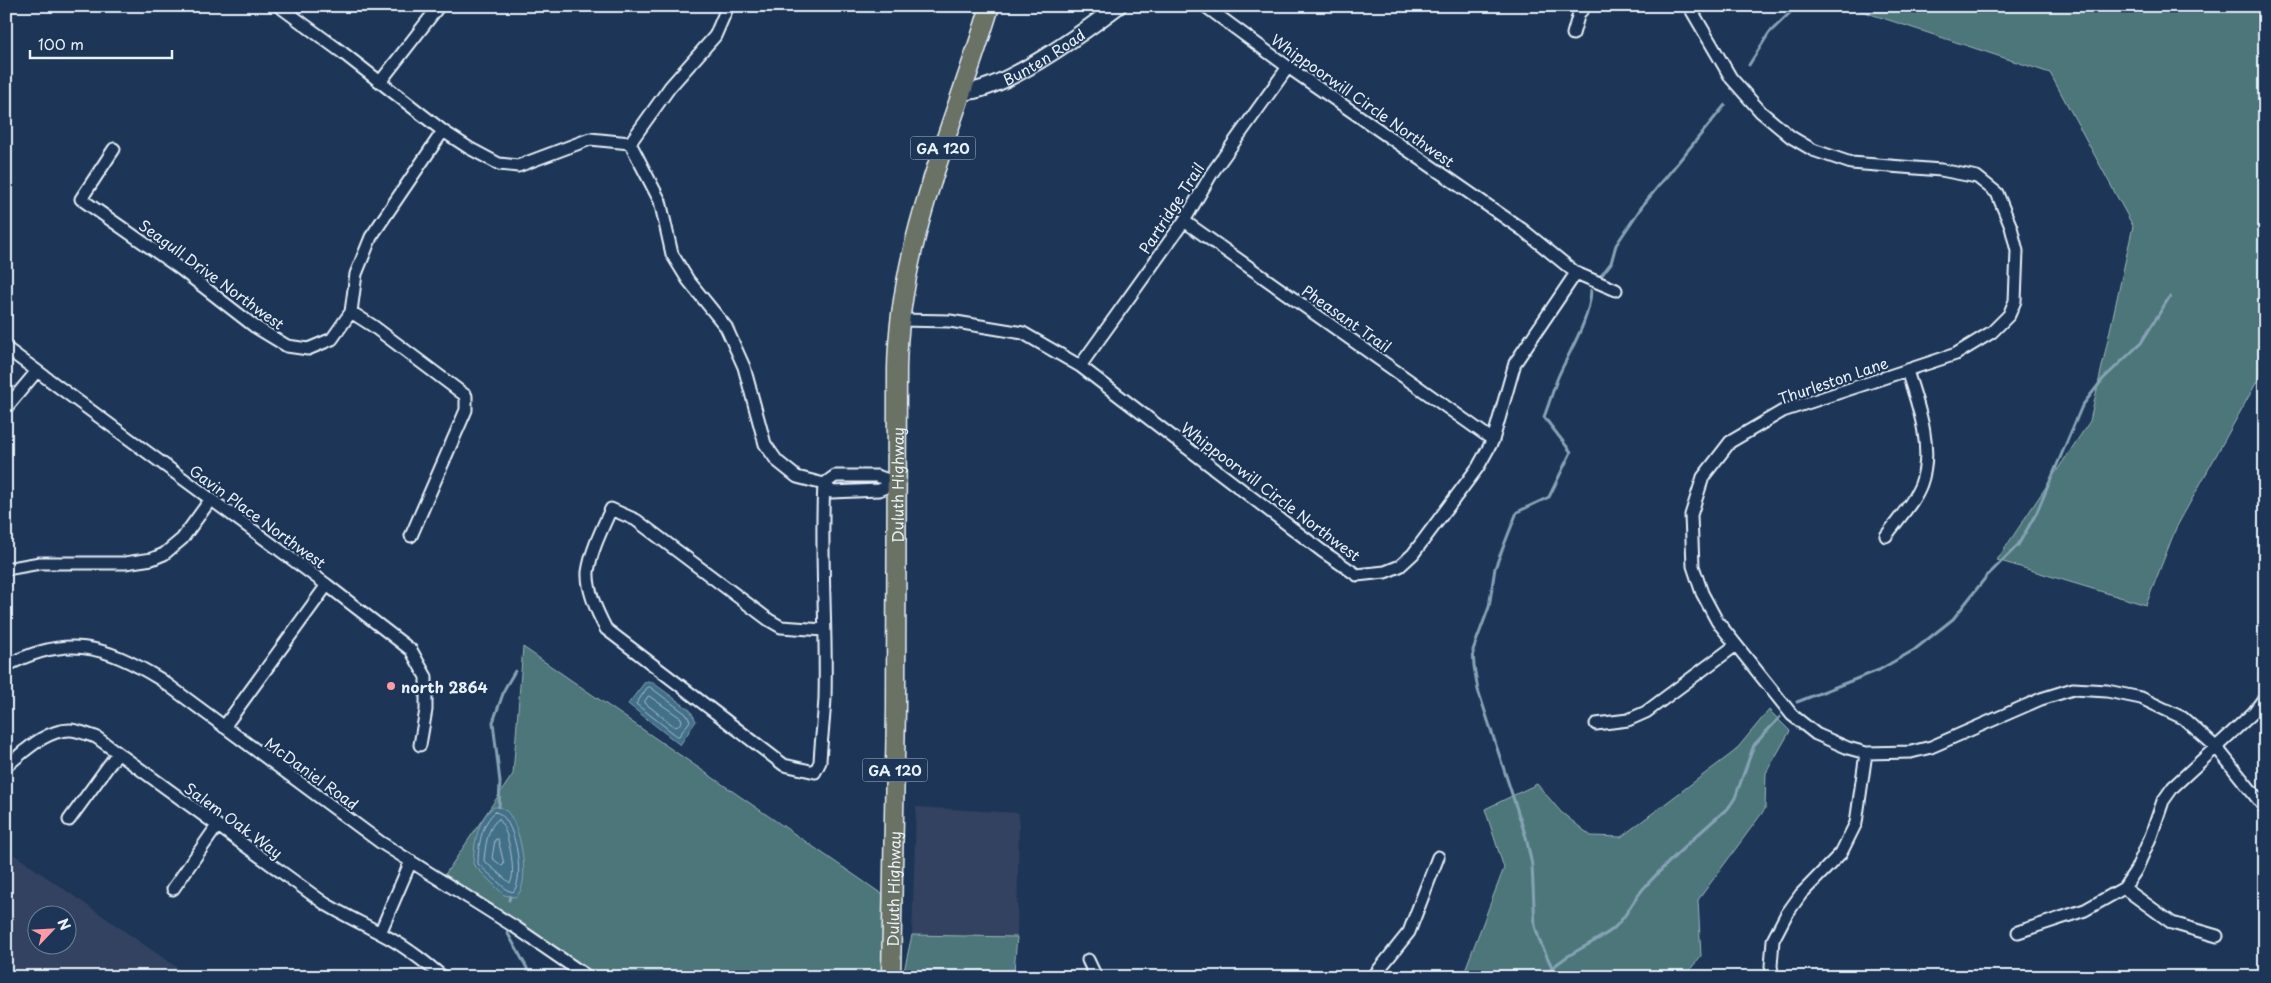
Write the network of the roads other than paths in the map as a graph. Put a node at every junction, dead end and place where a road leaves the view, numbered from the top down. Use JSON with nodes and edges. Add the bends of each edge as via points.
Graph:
{"nodes":[{"id":1,"x":279,"y":6,"type":"edge"},
{"id":2,"x":439,"y":6,"type":"edge"},
{"id":3,"x":728,"y":6,"type":"edge"},
{"id":4,"x":990,"y":6,"type":"edge"},
{"id":5,"x":1118,"y":6,"type":"edge"},
{"id":6,"x":1205,"y":6,"type":"edge"},
{"id":7,"x":1586,"y":6,"type":"edge"},
{"id":8,"x":1689,"y":6,"type":"edge"},
{"id":9,"x":1573,"y":34,"type":"dead end"},
{"id":10,"x":1288,"y":68,"type":"junction"},
{"id":11,"x":380,"y":82,"type":"junction"},
{"id":12,"x":963,"y":92,"type":"junction"},
{"id":13,"x":443,"y":131,"type":"junction"},
{"id":14,"x":630,"y":144,"type":"junction"},
{"id":15,"x":114,"y":149,"type":"dead end"},
{"id":16,"x":1184,"y":221,"type":"junction"},
{"id":17,"x":1576,"y":272,"type":"junction"},
{"id":18,"x":1616,"y":290,"type":"dead end"},
{"id":19,"x":351,"y":312,"type":"junction"},
{"id":20,"x":899,"y":320,"type":"junction"},
{"id":21,"x":6,"y":348,"type":"edge"},
{"id":22,"x":1080,"y":366,"type":"junction"},
{"id":23,"x":37,"y":371,"type":"junction"},
{"id":24,"x":1907,"y":371,"type":"junction"},
{"id":25,"x":6,"y":408,"type":"edge"},
{"id":26,"x":1493,"y":440,"type":"junction"},
{"id":27,"x":896,"y":482,"type":"junction"},
{"id":28,"x":824,"y":484,"type":"junction"},
{"id":29,"x":210,"y":499,"type":"junction"},
{"id":30,"x":411,"y":536,"type":"dead end"},
{"id":31,"x":1886,"y":536,"type":"dead end"},
{"id":32,"x":6,"y":569,"type":"edge"},
{"id":33,"x":327,"y":585,"type":"junction"},
{"id":34,"x":824,"y":630,"type":"junction"},
{"id":35,"x":1736,"y":645,"type":"junction"},
{"id":36,"x":6,"y":666,"type":"edge"},
{"id":37,"x":2265,"y":697,"type":"edge"},
{"id":38,"x":1596,"y":724,"type":"dead end"},
{"id":39,"x":224,"y":727,"type":"junction"},
{"id":40,"x":420,"y":745,"type":"dead end"},
{"id":41,"x":2217,"y":748,"type":"junction"},
{"id":42,"x":1866,"y":753,"type":"junction"},
{"id":43,"x":117,"y":754,"type":"junction"},
{"id":44,"x":6,"y":766,"type":"edge"},
{"id":45,"x":2265,"y":808,"type":"edge"},
{"id":46,"x":69,"y":820,"type":"dead end"},
{"id":47,"x":218,"y":826,"type":"junction"},
{"id":48,"x":1438,"y":857,"type":"dead end"},
{"id":49,"x":411,"y":861,"type":"junction"},
{"id":50,"x":2124,"y":888,"type":"junction"},
{"id":51,"x":173,"y":889,"type":"dead end"},
{"id":52,"x":2018,"y":932,"type":"dead end"},
{"id":53,"x":380,"y":933,"type":"junction"},
{"id":54,"x":2217,"y":936,"type":"dead end"},
{"id":55,"x":1088,"y":960,"type":"dead end"},
{"id":56,"x":443,"y":977,"type":"edge"},
{"id":57,"x":588,"y":977,"type":"edge"},
{"id":58,"x":890,"y":977,"type":"edge"},
{"id":59,"x":1096,"y":977,"type":"edge"},
{"id":60,"x":1373,"y":977,"type":"edge"},
{"id":61,"x":1773,"y":977,"type":"edge"}],
"edges":[{"from":1,"to":11,"type":"street"},
{"from":2,"to":11,"type":"street"},
{"from":3,"to":14,"type":"street","via":[[715,36],[670,87]]},
{"from":4,"to":12,"type":"main road","name":"Duluth Highway","number":"GA 120"},
{"from":5,"to":12,"type":"street","name":"Bunten Road","via":[[1029,66],[975,92]]},
{"from":6,"to":10,"type":"street","name":"Whippoorwill Circle Northwest"},
{"from":7,"to":9,"type":"street","via":[[1579,14]]},
{"from":8,"to":24,"type":"street","name":"Thurleston Lane","via":[[1731,78],[1761,112],[1791,137],[1813,150],[1851,163],[1941,170],[1977,177],[1997,193],[2012,227],[2017,251],[2015,301],[2009,315],[1992,332],[1956,354]]},
{"from":10,"to":16,"type":"street","name":"Partridge Trail","via":[[1212,173]]},
{"from":10,"to":17,"type":"street","name":"Whippoorwill Circle Northwest","via":[[1523,230]]},
{"from":11,"to":13,"type":"street"},
{"from":12,"to":20,"type":"main road","name":"Duluth Highway","number":"GA 120","via":[[915,238]]},
{"from":13,"to":14,"type":"street","via":[[498,164],[518,166],[590,139]]},
{"from":13,"to":19,"type":"street","name":"Seagull Drive Northwest","via":[[371,237],[356,274]]},
{"from":14,"to":28,"type":"street","via":[[660,201],[672,254],[688,280],[726,327],[744,367],[765,444],[777,461],[797,478]]},
{"from":15,"to":19,"type":"street","name":"Seagull Drive Northwest","via":[[81,198],[254,326],[287,346],[308,349],[332,339]]},
{"from":16,"to":22,"type":"street","name":"Partridge Trail"},
{"from":16,"to":26,"type":"street","name":"Pheasant Trail"},
{"from":17,"to":18,"type":"street","name":"Whippoorwill Circle Northwest"},
{"from":17,"to":26,"type":"street","name":"Whippoorwill Circle Northwest","via":[[1515,363]]},
{"from":19,"to":30,"type":"street","via":[[466,396],[466,410]]},
{"from":20,"to":22,"type":"street","name":"Whippoorwill Circle Northwest","via":[[950,321],[1023,333]]},
{"from":20,"to":27,"type":"main road","name":"Duluth Highway","number":"GA 120"},
{"from":21,"to":23,"type":"street","name":"Gavin Place Northwest"},
{"from":22,"to":26,"type":"street","name":"Whippoorwill Circle Northwest","via":[[1322,552],[1357,574],[1385,572],[1400,566],[1413,554],[1464,488]]},
{"from":23,"to":25,"type":"street"},
{"from":23,"to":29,"type":"street","name":"Gavin Place Northwest"},
{"from":24,"to":31,"type":"street","via":[[1920,411],[1926,456],[1921,485]]},
{"from":24,"to":35,"type":"street","name":"Thurleston Lane","via":[[1783,411],[1730,442],[1703,477],[1691,515],[1694,566],[1702,593],[1716,621]]},
{"from":27,"to":28,"type":"street","via":[[877,476],[835,476]]},
{"from":27,"to":58,"type":"main road","name":"Duluth Highway","number":"GA 120","via":[[896,708]]},
{"from":28,"to":34,"type":"street"},
{"from":29,"to":32,"type":"street","via":[[182,539],[152,560],[40,563]]},
{"from":29,"to":33,"type":"street","name":"Gavin Place Northwest"},
{"from":33,"to":39,"type":"street"},
{"from":33,"to":40,"type":"street","name":"Gavin Place Northwest","via":[[411,650],[426,677],[426,710]]},
{"from":34,"to":34,"type":"street","via":[[825,699],[820,762],[815,772],[784,764],[606,628],[595,608],[588,574],[598,538],[611,509],[636,520],[769,620],[782,627]]},
{"from":35,"to":38,"type":"street","via":[[1646,712],[1628,720]]},
{"from":35,"to":42,"type":"street","name":"Thurleston Lane","via":[[1792,715],[1816,734]]},
{"from":36,"to":39,"type":"street","name":"McDaniel Road","via":[[22,657],[56,647],[101,650],[132,662],[160,679]]},
{"from":37,"to":41,"type":"street"},
{"from":39,"to":49,"type":"street","name":"McDaniel Road","via":[[380,842]]},
{"from":41,"to":42,"type":"street","name":"Thurleston Lane","via":[[2183,718],[2140,698],[2107,691],[2073,689],[2041,699],[1931,747],[1911,752]]},
{"from":41,"to":45,"type":"street","name":"Thurleston Lane"},
{"from":41,"to":50,"type":"street","via":[[2173,787],[2163,801],[2136,870]]},
{"from":42,"to":61,"type":"street","via":[[1853,832],[1841,853],[1801,894],[1786,915],[1773,940]]},
{"from":43,"to":44,"type":"street","name":"Salem Oak Way","via":[[96,737],[70,730],[37,742]]},
{"from":43,"to":46,"type":"street"},
{"from":43,"to":47,"type":"street","name":"Salem Oak Way"},
{"from":47,"to":51,"type":"street"},
{"from":47,"to":53,"type":"street","name":"Salem Oak Way","via":[[324,903]]},
{"from":48,"to":60,"type":"street","via":[[1409,932]]},
{"from":49,"to":53,"type":"street"},
{"from":49,"to":57,"type":"street","name":"McDaniel Road"},
{"from":50,"to":52,"type":"street","via":[[2085,910]]},
{"from":50,"to":54,"type":"street","via":[[2172,923]]},
{"from":53,"to":56,"type":"street","name":"Salem Oak Way","via":[[416,955]]},
{"from":55,"to":59,"type":"street"}]}
